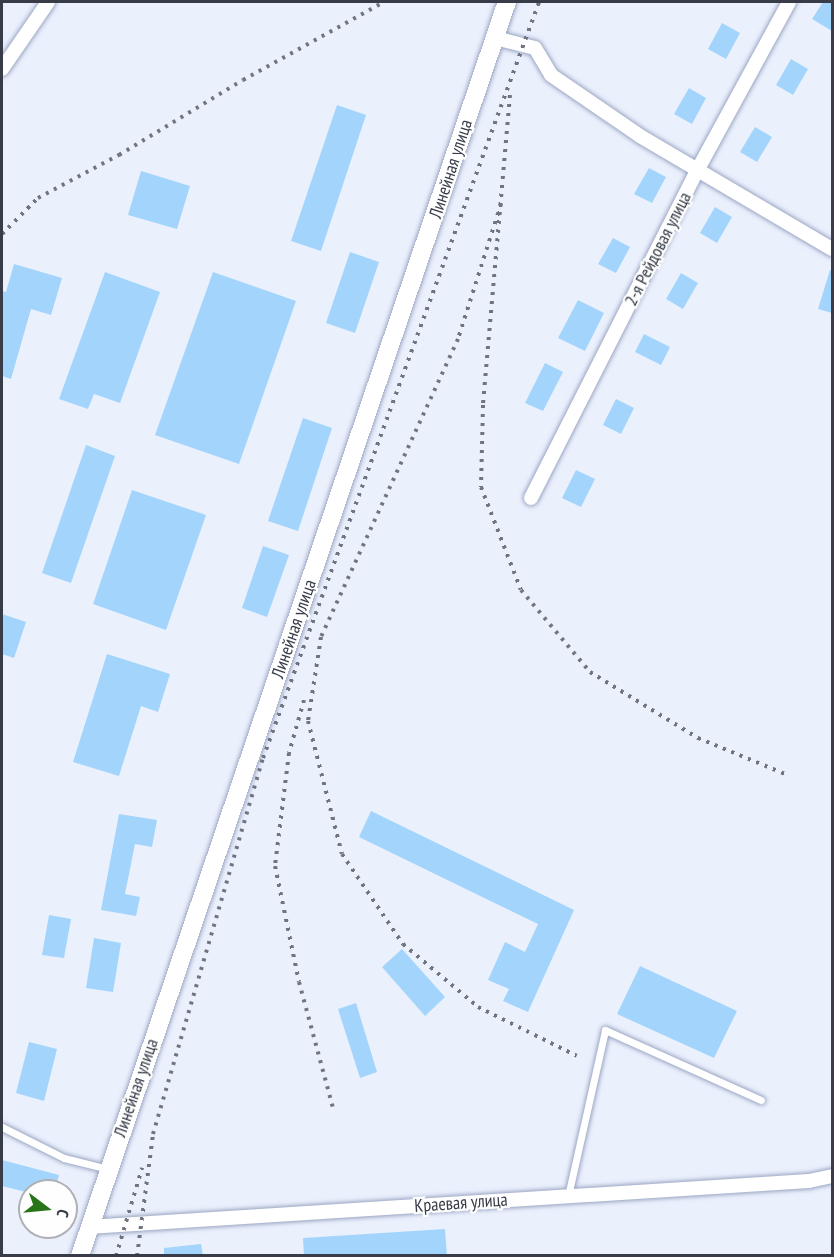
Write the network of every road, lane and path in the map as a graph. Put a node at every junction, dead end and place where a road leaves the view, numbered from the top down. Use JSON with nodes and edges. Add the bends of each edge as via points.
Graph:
{"nodes":[{"id":1,"x":48,"y":2,"type":"edge"},
{"id":2,"x":507,"y":2,"type":"edge"},
{"id":3,"x":789,"y":2,"type":"edge"},
{"id":4,"x":495,"y":38,"type":"junction"},
{"id":5,"x":2,"y":69,"type":"edge"},
{"id":6,"x":698,"y":169,"type":"junction"},
{"id":7,"x":832,"y":249,"type":"edge"},
{"id":8,"x":531,"y":498,"type":"dead end"},
{"id":9,"x":761,"y":1100,"type":"dead end"},
{"id":10,"x":2,"y":1127,"type":"edge"},
{"id":11,"x":108,"y":1169,"type":"junction"},
{"id":12,"x":832,"y":1176,"type":"edge"},
{"id":13,"x":568,"y":1196,"type":"junction"},
{"id":14,"x":88,"y":1227,"type":"junction"},
{"id":15,"x":80,"y":1256,"type":"edge"}],
"edges":[{"from":1,"to":5,"type":"street"},
{"from":2,"to":4,"type":"street","name":"Линейная улица"},
{"from":3,"to":6,"type":"street","name":"2-я Рейдовая улица"},
{"from":4,"to":6,"type":"street","via":[[535,48],[551,75],[640,136]]},
{"from":4,"to":11,"type":"street","name":"Линейная улица"},
{"from":6,"to":7,"type":"street"},
{"from":6,"to":8,"type":"street","name":"2-я Рейдовая улица"},
{"from":9,"to":13,"type":"lane","via":[[605,1030]]},
{"from":10,"to":11,"type":"lane","via":[[64,1158]]},
{"from":11,"to":14,"type":"street","name":"Линейная улица"},
{"from":12,"to":13,"type":"street","name":"Краевая улица"},
{"from":13,"to":14,"type":"street","name":"Краевая улица"},
{"from":14,"to":15,"type":"street","name":"Линейная улица"}]}
